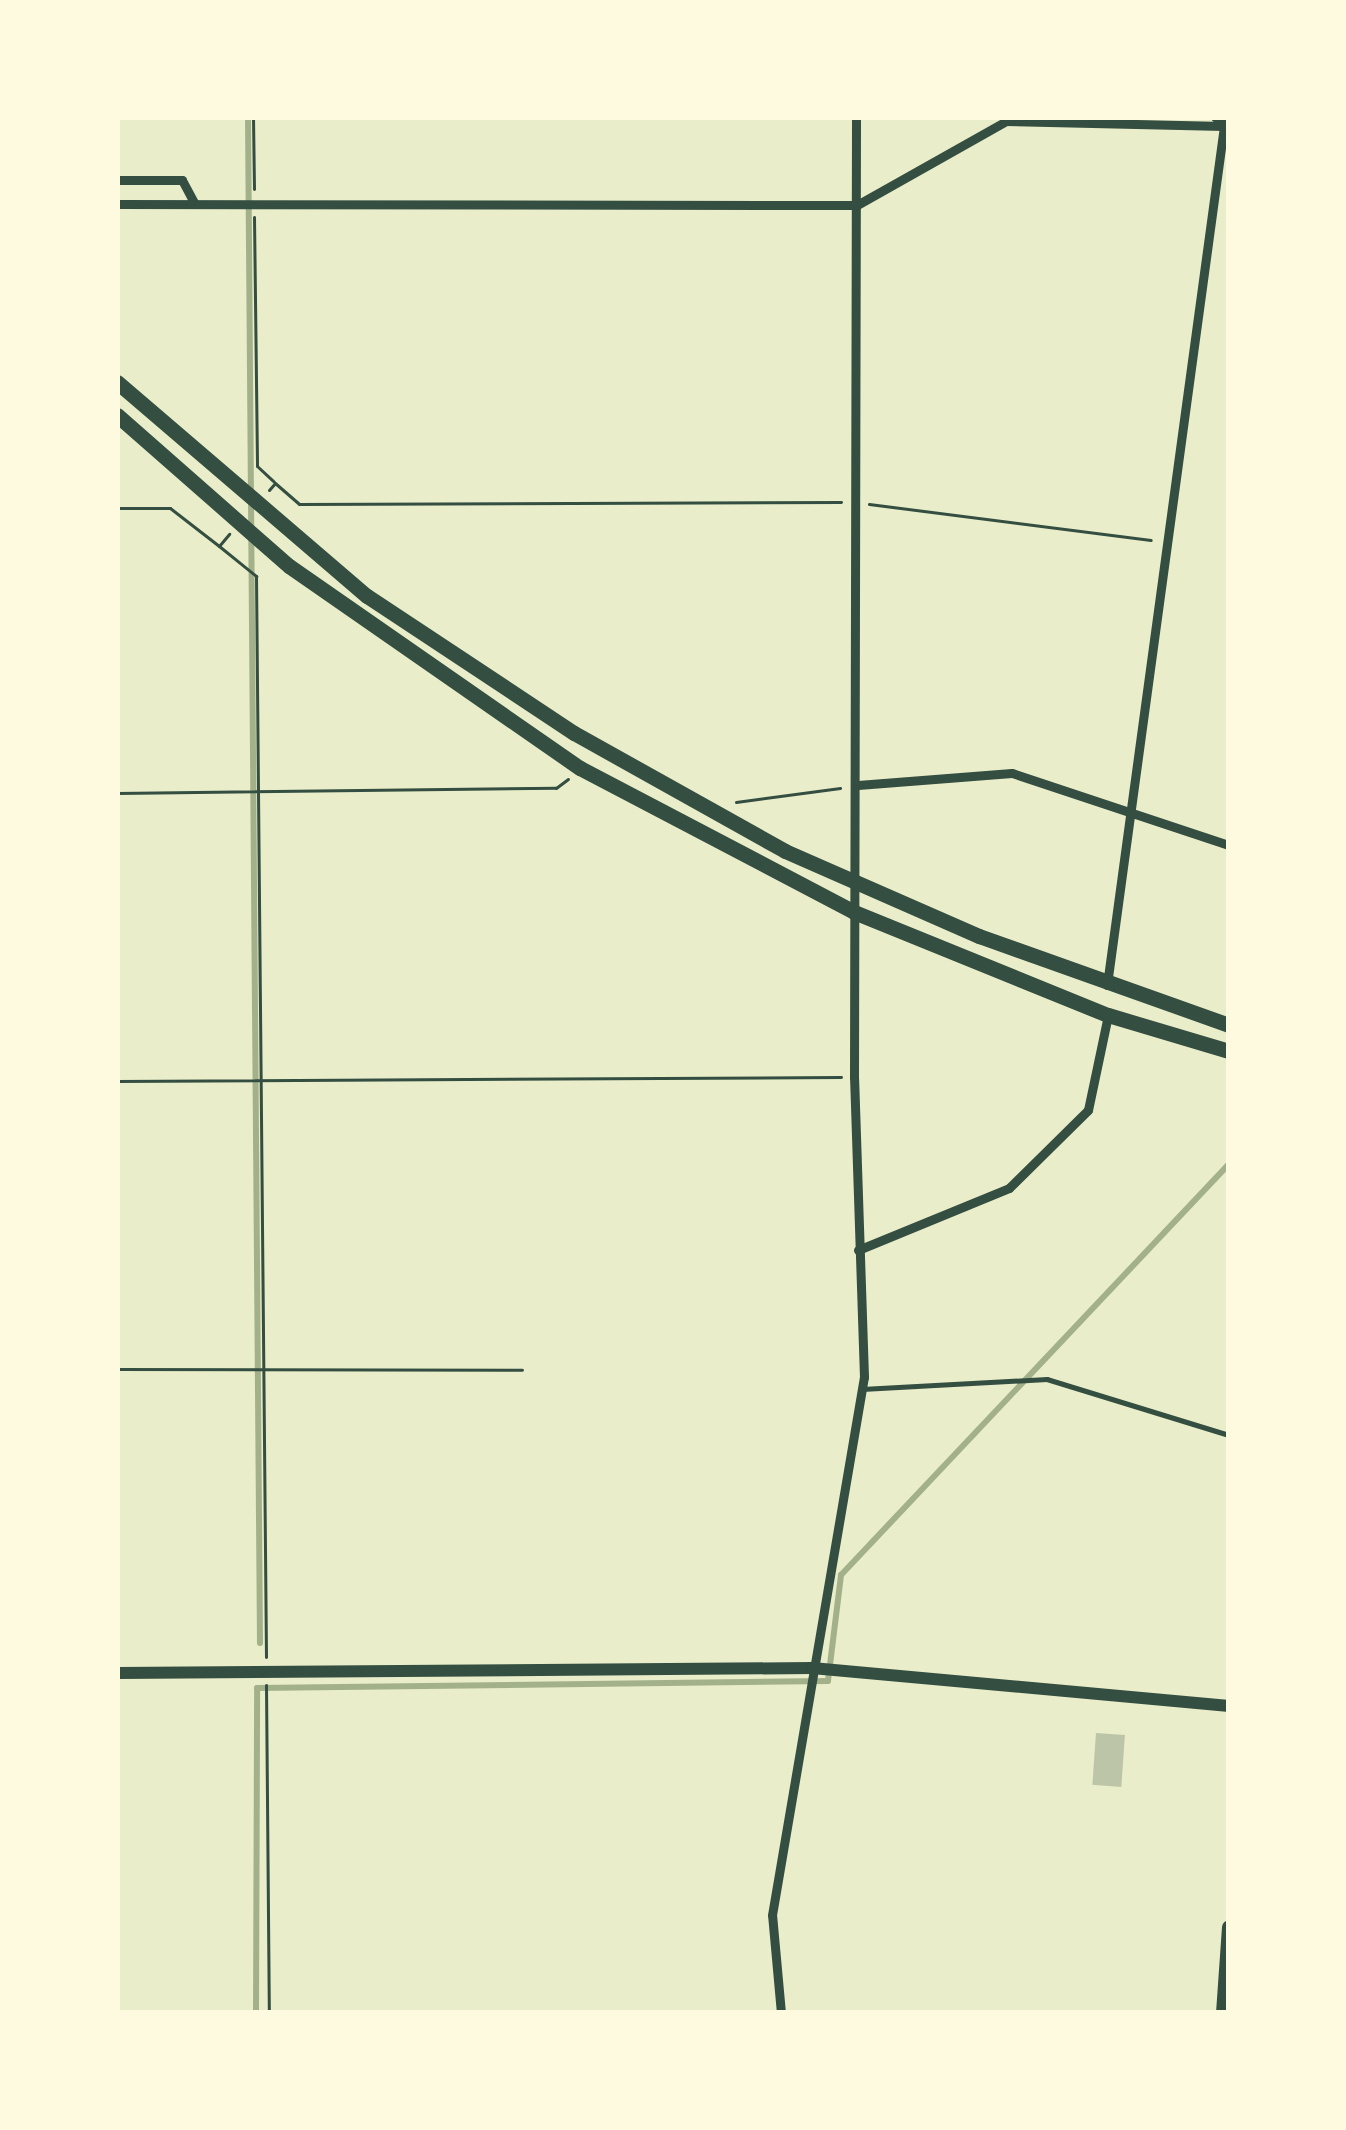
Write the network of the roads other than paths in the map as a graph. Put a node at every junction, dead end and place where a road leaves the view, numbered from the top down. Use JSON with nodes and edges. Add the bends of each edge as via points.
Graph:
{"nodes":[{"id":1,"x":856,"y":117,"type":"edge"},
{"id":2,"x":1223,"y":123,"type":"edge"},
{"id":3,"x":117,"y":180,"type":"edge"},
{"id":4,"x":194,"y":202,"type":"junction"},
{"id":5,"x":117,"y":204,"type":"edge"},
{"id":6,"x":857,"y":205,"type":"junction"},
{"id":7,"x":117,"y":382,"type":"edge"},
{"id":8,"x":117,"y":415,"type":"edge"},
{"id":9,"x":858,"y":785,"type":"junction"},
{"id":10,"x":1132,"y":819,"type":"junction"},
{"id":11,"x":1229,"y":845,"type":"edge"},
{"id":12,"x":855,"y":882,"type":"junction"},
{"id":13,"x":854,"y":912,"type":"junction"},
{"id":14,"x":1107,"y":985,"type":"junction"},
{"id":15,"x":1108,"y":1015,"type":"junction"},
{"id":16,"x":1229,"y":1025,"type":"edge"},
{"id":17,"x":1229,"y":1051,"type":"edge"},
{"id":18,"x":858,"y":1250,"type":"junction"},
{"id":19,"x":862,"y":1389,"type":"junction"},
{"id":20,"x":1229,"y":1435,"type":"edge"},
{"id":21,"x":812,"y":1668,"type":"junction"},
{"id":22,"x":117,"y":1672,"type":"edge"},
{"id":23,"x":1229,"y":1706,"type":"edge"},
{"id":24,"x":1229,"y":1927,"type":"edge"},
{"id":25,"x":782,"y":2013,"type":"edge"},
{"id":26,"x":1222,"y":2013,"type":"edge"}],
"edges":[{"from":1,"to":6,"type":"street"},
{"from":2,"to":6,"type":"street","via":[[1006,121]]},
{"from":2,"to":10,"type":"street"},
{"from":3,"to":4,"type":"street","via":[[182,180]]},
{"from":4,"to":5,"type":"street"},
{"from":4,"to":6,"type":"street"},
{"from":6,"to":9,"type":"street"},
{"from":7,"to":12,"type":"highway","via":[[256,506],[490,680],[705,806]]},
{"from":8,"to":13,"type":"highway","via":[[359,619],[580,768]]},
{"from":9,"to":10,"type":"street","via":[[1012,773]]},
{"from":9,"to":12,"type":"street"},
{"from":10,"to":11,"type":"street"},
{"from":10,"to":14,"type":"street"},
{"from":12,"to":13,"type":"street"},
{"from":12,"to":14,"type":"highway"},
{"from":13,"to":15,"type":"highway"},
{"from":13,"to":18,"type":"street"},
{"from":14,"to":16,"type":"highway"},
{"from":15,"to":17,"type":"highway"},
{"from":15,"to":18,"type":"street","via":[[1088,1110],[1009,1188]]},
{"from":18,"to":19,"type":"street"},
{"from":19,"to":20,"type":"lane","via":[[1047,1379]]},
{"from":19,"to":21,"type":"street"},
{"from":21,"to":22,"type":"street"},
{"from":21,"to":23,"type":"street"},
{"from":21,"to":25,"type":"street","via":[[772,1915]]},
{"from":24,"to":26,"type":"main road"}]}
